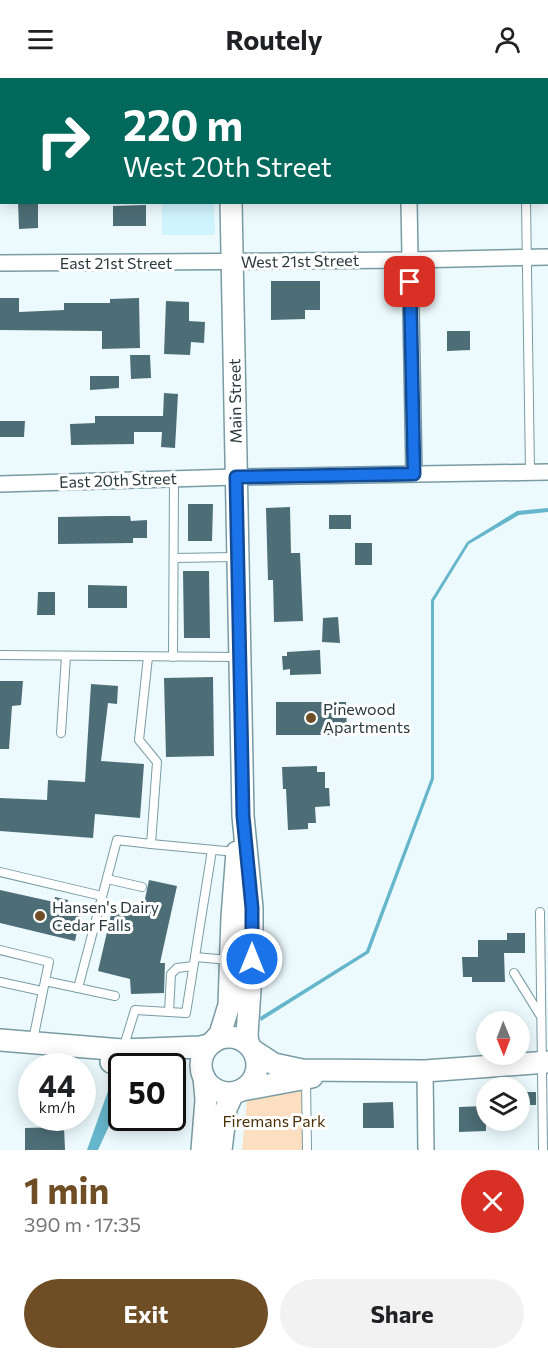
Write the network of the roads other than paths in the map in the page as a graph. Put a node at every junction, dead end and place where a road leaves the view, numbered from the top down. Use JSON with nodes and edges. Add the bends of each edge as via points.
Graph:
{"nodes":[{"id":1,"x":231,"y":204,"type":"edge"},
{"id":2,"x":408,"y":204,"type":"edge"},
{"id":3,"x":526,"y":204,"type":"edge"},
{"id":4,"x":548,"y":257,"type":"edge"},
{"id":5,"x":527,"y":258,"type":"junction"},
{"id":6,"x":410,"y":260,"type":"junction"},
{"id":7,"x":232,"y":262,"type":"junction"},
{"id":8,"x":0,"y":263,"type":"edge"},
{"id":9,"x":530,"y":472,"type":"junction"},
{"id":10,"x":548,"y":472,"type":"edge"},
{"id":11,"x":414,"y":474,"type":"junction"},
{"id":12,"x":236,"y":477,"type":"junction"},
{"id":13,"x":174,"y":479,"type":"junction"},
{"id":14,"x":0,"y":483,"type":"edge"},
{"id":15,"x":238,"y":556,"type":"junction"},
{"id":16,"x":174,"y":558,"type":"junction"},
{"id":17,"x":0,"y":655,"type":"edge"},
{"id":18,"x":66,"y":656,"type":"junction"},
{"id":19,"x":148,"y":657,"type":"junction"},
{"id":20,"x":173,"y":657,"type":"junction"},
{"id":21,"x":240,"y":657,"type":"junction"},
{"id":22,"x":61,"y":733,"type":"dead end"},
{"id":23,"x":243,"y":816,"type":"junction"},
{"id":24,"x":151,"y":844,"type":"junction"},
{"id":25,"x":212,"y":850,"type":"junction"},
{"id":26,"x":237,"y":852,"type":"junction"},
{"id":27,"x":0,"y":872,"type":"edge"},
{"id":28,"x":107,"y":879,"type":"junction"},
{"id":29,"x":142,"y":887,"type":"dead end"},
{"id":30,"x":102,"y":896,"type":"junction"},
{"id":31,"x":540,"y":912,"type":"dead end"},
{"id":32,"x":0,"y":950,"type":"edge"},
{"id":33,"x":231,"y":961,"type":"junction"},
{"id":34,"x":194,"y":962,"type":"junction"},
{"id":35,"x":514,"y":973,"type":"dead end"},
{"id":36,"x":45,"y":981,"type":"junction"},
{"id":37,"x":0,"y":982,"type":"edge"},
{"id":38,"x":78,"y":988,"type":"junction"},
{"id":39,"x":42,"y":991,"type":"junction"},
{"id":40,"x":115,"y":996,"type":"dead end"},
{"id":41,"x":169,"y":1012,"type":"junction"},
{"id":42,"x":541,"y":1016,"type":"junction"},
{"id":43,"x":0,"y":1040,"type":"edge"},
{"id":44,"x":33,"y":1043,"type":"junction"},
{"id":45,"x":210,"y":1044,"type":"junction"},
{"id":46,"x":251,"y":1047,"type":"junction"},
{"id":47,"x":122,"y":1050,"type":"junction"},
{"id":48,"x":0,"y":1052,"type":"edge"},
{"id":49,"x":108,"y":1061,"type":"edge"},
{"id":50,"x":544,"y":1062,"type":"edge"},
{"id":51,"x":186,"y":1070,"type":"edge"},
{"id":52,"x":425,"y":1071,"type":"junction"},
{"id":53,"x":375,"y":1072,"type":"junction"},
{"id":54,"x":203,"y":1073,"type":"junction"},
{"id":55,"x":306,"y":1078,"type":"junction"},
{"id":56,"x":238,"y":1091,"type":"junction"},
{"id":57,"x":202,"y":1150,"type":"edge"},
{"id":58,"x":221,"y":1150,"type":"edge"},
{"id":59,"x":307,"y":1150,"type":"edge"},
{"id":60,"x":426,"y":1150,"type":"edge"},
{"id":61,"x":543,"y":1150,"type":"edge"}],
"edges":[{"from":1,"to":7,"type":"main road","name":"Main Street"},
{"from":2,"to":6,"type":"street"},
{"from":3,"to":5,"type":"lane"},
{"from":4,"to":5,"type":"street","name":"West 21st Street"},
{"from":5,"to":6,"type":"street","name":"West 21st Street"},
{"from":5,"to":9,"type":"lane"},
{"from":6,"to":7,"type":"street","name":"West 21st Street"},
{"from":6,"to":11,"type":"street"},
{"from":7,"to":8,"type":"street","name":"East 21st Street"},
{"from":7,"to":12,"type":"main road","name":"Main Street"},
{"from":9,"to":10,"type":"street","name":"East 20th Street"},
{"from":9,"to":11,"type":"street","name":"East 20th Street"},
{"from":11,"to":12,"type":"street","name":"East 20th Street"},
{"from":12,"to":13,"type":"street","name":"East 20th Street"},
{"from":12,"to":15,"type":"main road","name":"Main Street"},
{"from":13,"to":14,"type":"street","name":"East 20th Street"},
{"from":13,"to":16,"type":"lane"},
{"from":15,"to":16,"type":"lane"},
{"from":15,"to":21,"type":"main road","name":"Main Street"},
{"from":16,"to":20,"type":"lane"},
{"from":17,"to":18,"type":"lane"},
{"from":18,"to":19,"type":"lane"},
{"from":18,"to":22,"type":"lane"},
{"from":19,"to":20,"type":"lane"},
{"from":19,"to":24,"type":"lane","via":[[139,740],[157,762]]},
{"from":20,"to":21,"type":"lane"},
{"from":21,"to":23,"type":"main road","name":"Main Street"},
{"from":23,"to":26,"type":"main road","name":"Main Street"},
{"from":23,"to":46,"type":"main road","name":"Main Street","via":[[252,908],[247,1035]]},
{"from":24,"to":25,"type":"lane"},
{"from":24,"to":28,"type":"lane","via":[[117,840]]},
{"from":25,"to":26,"type":"lane"},
{"from":25,"to":34,"type":"lane"},
{"from":26,"to":33,"type":"main road","name":"Main Street"},
{"from":27,"to":30,"type":"lane"},
{"from":28,"to":29,"type":"lane"},
{"from":28,"to":30,"type":"lane"},
{"from":30,"to":38,"type":"lane"},
{"from":31,"to":42,"type":"lane"},
{"from":32,"to":36,"type":"lane","via":[[49,962]]},
{"from":33,"to":34,"type":"lane"},
{"from":33,"to":45,"type":"main road","name":"Main Street","via":[[229,1005],[220,1034]]},
{"from":34,"to":41,"type":"lane","via":[[171,974]]},
{"from":34,"to":41,"type":"lane","via":[[186,1013]]},
{"from":35,"to":42,"type":"lane"},
{"from":36,"to":38,"type":"lane"},
{"from":36,"to":39,"type":"lane"},
{"from":37,"to":39,"type":"lane"},
{"from":38,"to":40,"type":"lane"},
{"from":39,"to":44,"type":"lane"},
{"from":41,"to":47,"type":"lane","via":[[135,1010]]},
{"from":42,"to":50,"type":"lane"},
{"from":43,"to":44,"type":"main road"},
{"from":44,"to":47,"type":"main road"},
{"from":45,"to":46,"type":"main road","via":[[230,1036]]},
{"from":45,"to":47,"type":"main road"},
{"from":45,"to":54,"type":"main road","via":[[202,1059]]},
{"from":46,"to":53,"type":"main road","via":[[274,1065],[302,1070]]},
{"from":46,"to":56,"type":"main road","via":[[258,1060],[257,1070],[254,1078]]},
{"from":48,"to":49,"type":"main road"},
{"from":50,"to":52,"type":"main road"},
{"from":50,"to":61,"type":"lane"},
{"from":51,"to":54,"type":"main road"},
{"from":52,"to":53,"type":"main road"},
{"from":52,"to":60,"type":"street"},
{"from":53,"to":55,"type":"main road"},
{"from":54,"to":56,"type":"main road","via":[[216,1090]]},
{"from":54,"to":57,"type":"main road","via":[[206,1100]]},
{"from":55,"to":56,"type":"main road"},
{"from":55,"to":59,"type":"lane"},
{"from":56,"to":58,"type":"main road","via":[[226,1109]]}]}
